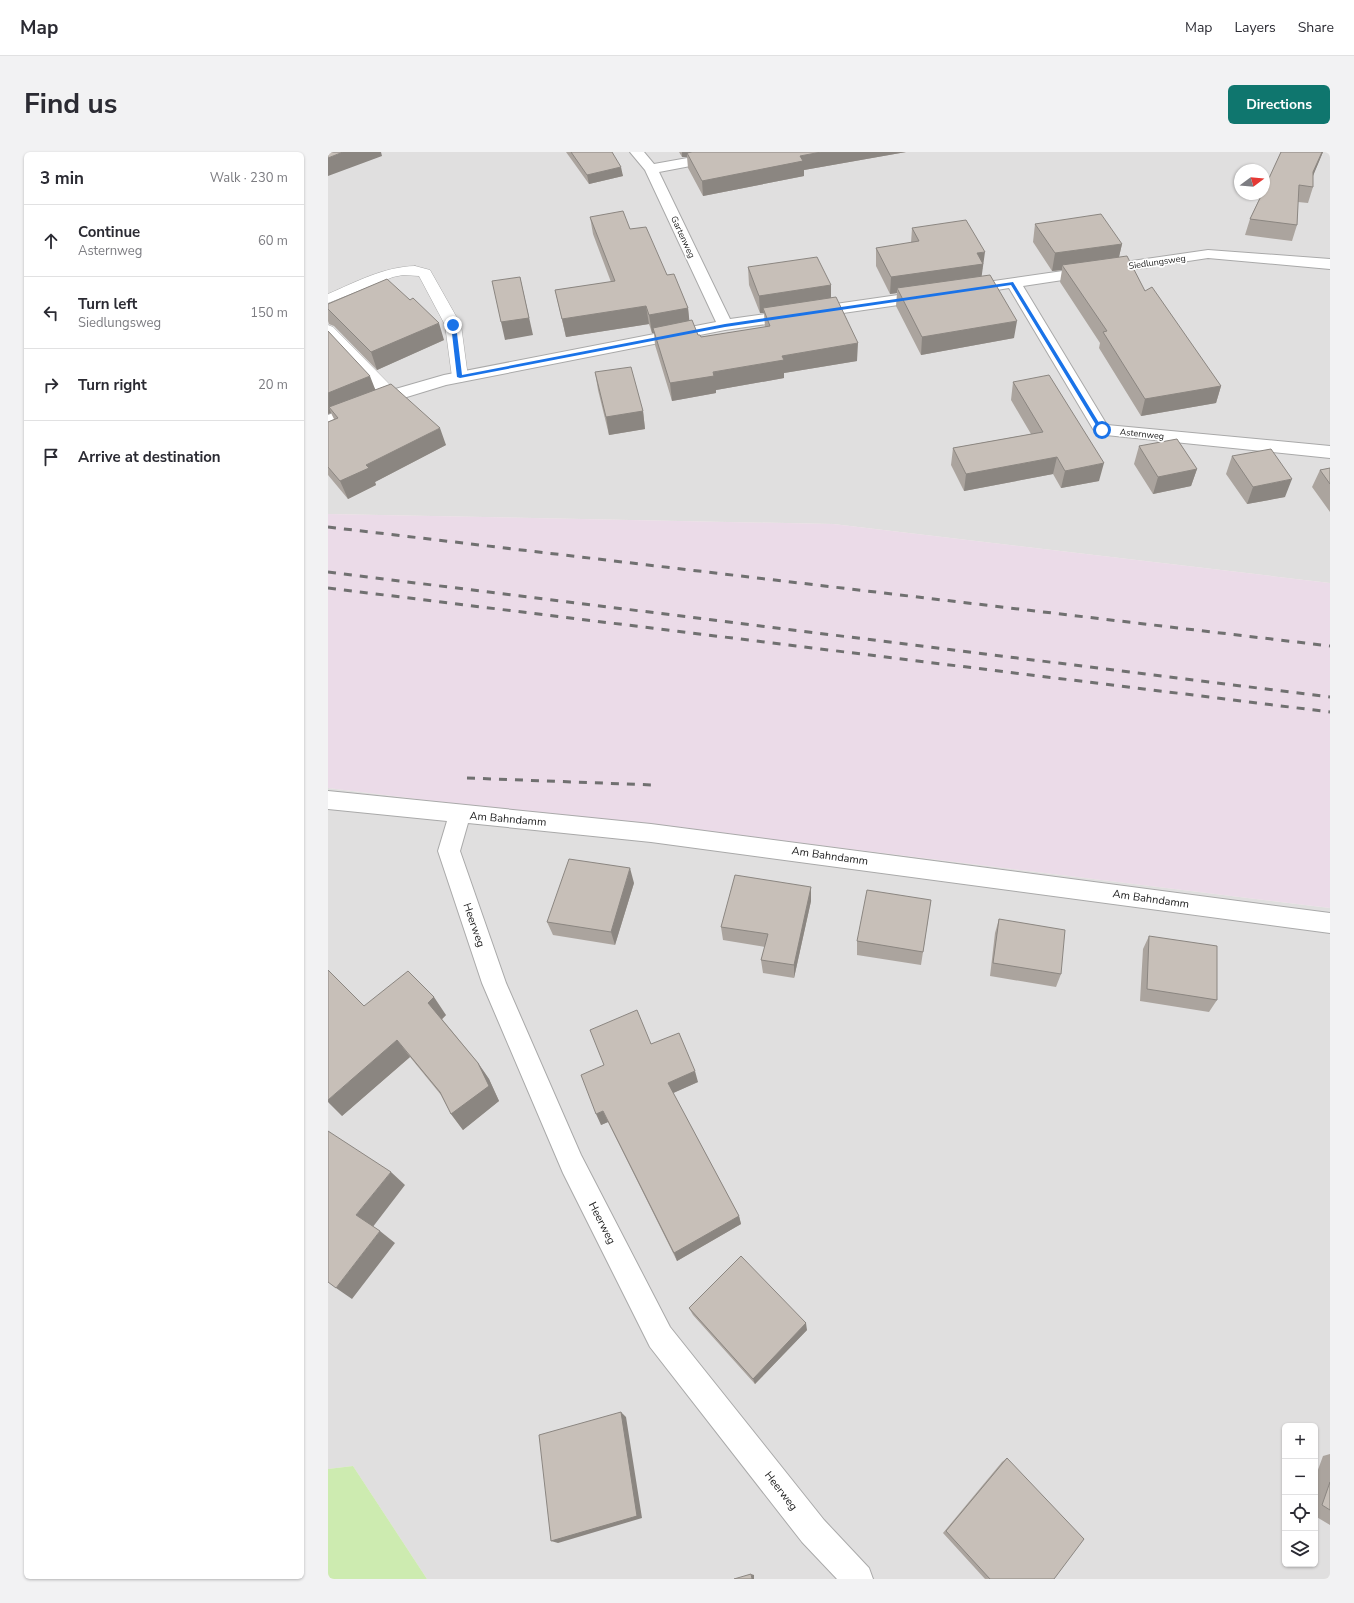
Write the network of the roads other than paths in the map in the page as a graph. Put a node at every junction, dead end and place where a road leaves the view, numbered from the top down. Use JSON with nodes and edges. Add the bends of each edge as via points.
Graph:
{"nodes":[{"id":1,"x":637,"y":152,"type":"edge"},
{"id":2,"x":743,"y":152,"type":"edge"},
{"id":3,"x":650,"y":169,"type":"junction"},
{"id":4,"x":1329,"y":262,"type":"edge"},
{"id":5,"x":1013,"y":283,"type":"junction"},
{"id":6,"x":328,"y":299,"type":"edge"},
{"id":7,"x":725,"y":325,"type":"junction"},
{"id":8,"x":328,"y":330,"type":"edge"},
{"id":9,"x":460,"y":377,"type":"junction"},
{"id":10,"x":391,"y":396,"type":"junction"},
{"id":11,"x":328,"y":421,"type":"edge"},
{"id":12,"x":1330,"y":452,"type":"edge"},
{"id":13,"x":328,"y":800,"type":"edge"},
{"id":14,"x":460,"y":814,"type":"junction"},
{"id":15,"x":1330,"y":923,"type":"edge"},
{"id":16,"x":858,"y":1579,"type":"edge"}],
"edges":[{"from":1,"to":3,"type":"street","name":"Gartenweg"},
{"from":2,"to":3,"type":"street"},
{"from":3,"to":7,"type":"street","name":"Gartenweg"},
{"from":4,"to":5,"type":"street","name":"Siedlungsweg","via":[[1208,254]]},
{"from":5,"to":7,"type":"street","name":"Siedlungsweg"},
{"from":5,"to":12,"type":"street","name":"Asternweg","via":[[1102,430]]},
{"from":6,"to":9,"type":"lane","via":[[394,272],[418,270],[426,273],[453,325]]},
{"from":7,"to":9,"type":"street","name":"Siedlungsweg"},
{"from":8,"to":10,"type":"lane"},
{"from":9,"to":10,"type":"street","name":"Siedlungsweg"},
{"from":10,"to":11,"type":"street","name":"Siedlungsweg"},
{"from":13,"to":14,"type":"street","name":"Am Bahndamm"},
{"from":14,"to":15,"type":"street","name":"Am Bahndamm","via":[[650,833]]},
{"from":14,"to":16,"type":"street","name":"Heerweg","via":[[449,851],[494,982],[572,1164],[660,1337],[813,1531]]}]}
